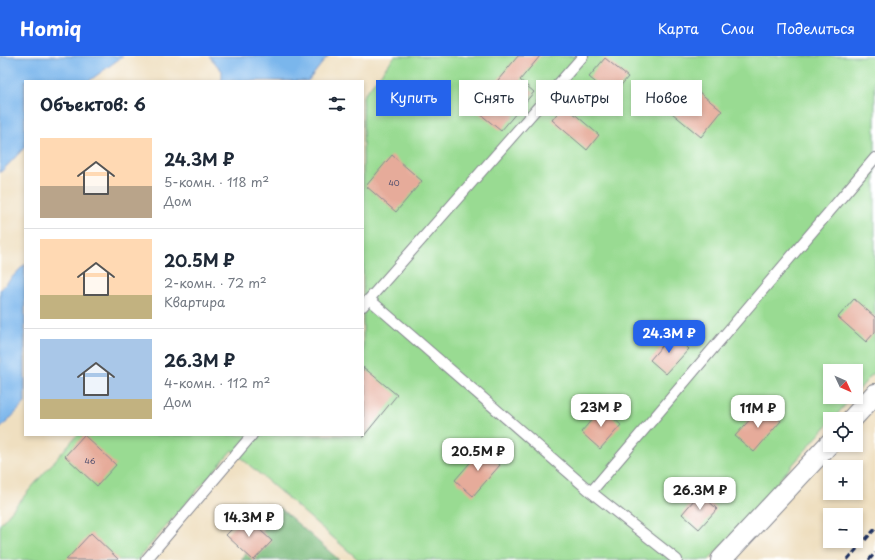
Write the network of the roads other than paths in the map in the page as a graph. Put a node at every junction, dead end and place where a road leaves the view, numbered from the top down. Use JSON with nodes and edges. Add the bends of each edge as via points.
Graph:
{"nodes":[{"id":1,"x":583,"y":56,"type":"edge"},
{"id":2,"x":875,"y":158,"type":"edge"},
{"id":3,"x":366,"y":302,"type":"edge"},
{"id":4,"x":875,"y":394,"type":"edge"},
{"id":5,"x":858,"y":412,"type":"edge"},
{"id":6,"x":251,"y":436,"type":"edge"},
{"id":7,"x":823,"y":451,"type":"edge"},
{"id":8,"x":591,"y":492,"type":"junction"},
{"id":9,"x":146,"y":560,"type":"edge"},
{"id":10,"x":677,"y":560,"type":"edge"},
{"id":11,"x":721,"y":560,"type":"edge"}],
"edges":[{"from":1,"to":3,"type":"lane"},
{"from":2,"to":8,"type":"lane"},
{"from":3,"to":8,"type":"lane"},
{"from":4,"to":5,"type":"street"},
{"from":6,"to":9,"type":"lane"},
{"from":7,"to":11,"type":"street"},
{"from":8,"to":10,"type":"lane"}]}
